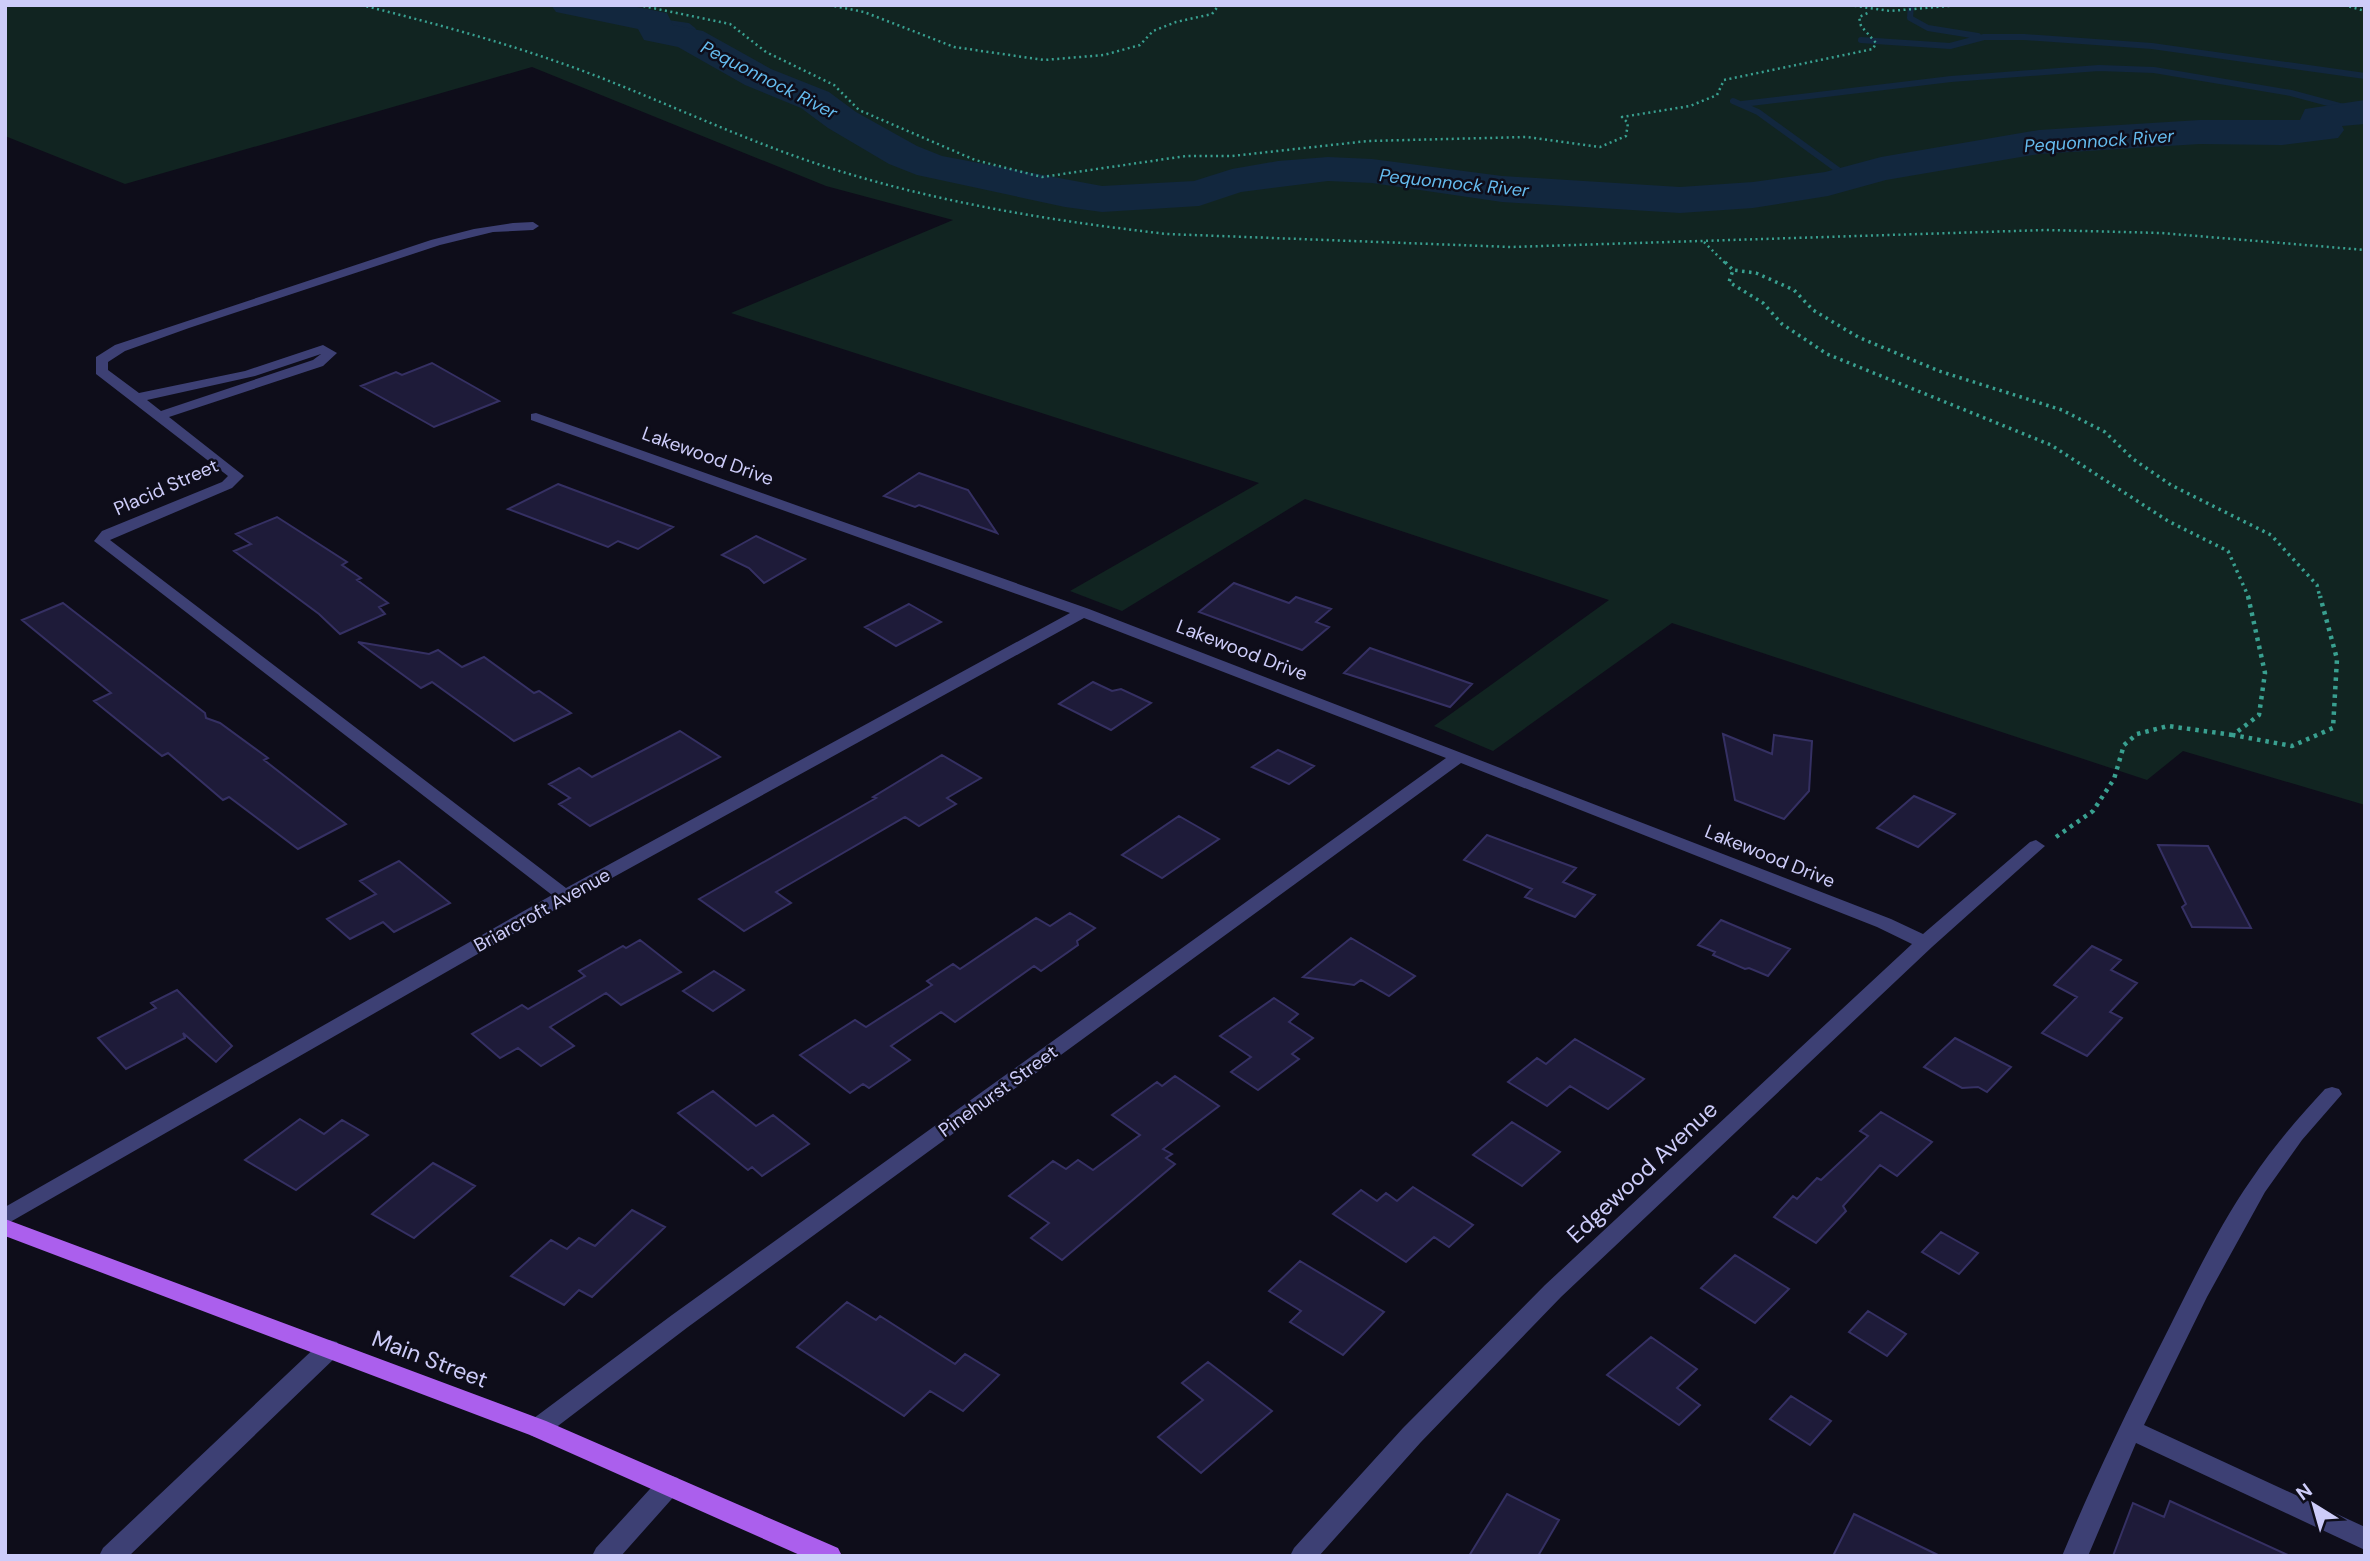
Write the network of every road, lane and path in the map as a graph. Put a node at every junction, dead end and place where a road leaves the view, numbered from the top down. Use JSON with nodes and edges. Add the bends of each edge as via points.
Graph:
{"nodes":[{"id":1,"x":361,"y":5,"type":"edge"},
{"id":2,"x":638,"y":5,"type":"edge"},
{"id":3,"x":830,"y":5,"type":"edge"},
{"id":4,"x":1219,"y":5,"type":"edge"},
{"id":5,"x":1849,"y":5,"type":"edge"},
{"id":6,"x":1960,"y":5,"type":"edge"},
{"id":7,"x":2344,"y":5,"type":"edge"},
{"id":8,"x":1944,"y":6,"type":"edge"},
{"id":9,"x":2365,"y":10,"type":"edge"},
{"id":10,"x":1870,"y":12,"type":"junction"},
{"id":11,"x":533,"y":226,"type":"dead end"},
{"id":12,"x":1703,"y":242,"type":"junction"},
{"id":13,"x":2365,"y":250,"type":"edge"},
{"id":14,"x":1733,"y":270,"type":"junction"},
{"id":15,"x":136,"y":398,"type":"junction"},
{"id":16,"x":159,"y":416,"type":"junction"},
{"id":17,"x":536,"y":417,"type":"dead end"},
{"id":18,"x":1083,"y":612,"type":"junction"},
{"id":19,"x":2234,"y":735,"type":"junction"},
{"id":20,"x":1460,"y":756,"type":"junction"},
{"id":21,"x":2036,"y":846,"type":"joint"},
{"id":22,"x":565,"y":896,"type":"junction"},
{"id":23,"x":1925,"y":943,"type":"junction"},
{"id":24,"x":2332,"y":1094,"type":"dead end"},
{"id":25,"x":5,"y":1217,"type":"edge"},
{"id":26,"x":5,"y":1227,"type":"edge"},
{"id":27,"x":329,"y":1349,"type":"junction"},
{"id":28,"x":538,"y":1428,"type":"junction"},
{"id":29,"x":2130,"y":1429,"type":"junction"},
{"id":30,"x":669,"y":1485,"type":"junction"},
{"id":31,"x":2365,"y":1539,"type":"edge"},
{"id":32,"x":112,"y":1556,"type":"edge"},
{"id":33,"x":605,"y":1556,"type":"edge"},
{"id":34,"x":829,"y":1556,"type":"edge"},
{"id":35,"x":1303,"y":1556,"type":"edge"},
{"id":36,"x":2075,"y":1556,"type":"edge"}],
"edges":[{"from":1,"to":12,"type":"path","via":[[558,62],[784,153],[844,172],[1058,221],[1167,234],[1511,247]]},
{"from":2,"to":10,"type":"path","via":[[730,24],[766,52],[834,85],[859,110],[975,160],[1042,177],[1185,156],[1232,156],[1368,141],[1527,137],[1600,147],[1626,136],[1628,123],[1622,117],[1695,104],[1717,95],[1724,80],[1873,49],[1876,43],[1859,17]]},
{"from":3,"to":4,"type":"path","via":[[864,12],[954,47],[1044,60],[1104,55],[1140,45],[1153,31],[1212,14]]},
{"from":5,"to":10,"type":"path"},
{"from":6,"to":8,"type":"path"},
{"from":7,"to":9,"type":"path"},
{"from":8,"to":10,"type":"path","via":[[1923,12]]},
{"from":11,"to":15,"type":"street","name":"Placid Street","via":[[471,232],[279,291],[120,348],[101,360],[101,371]]},
{"from":12,"to":13,"type":"path","via":[[2046,230],[2161,233]]},
{"from":12,"to":14,"type":"path"},
{"from":14,"to":19,"type":"path","via":[[1729,282],[1827,354],[2051,444],[2168,521],[2228,551],[2252,604],[2265,673],[2259,715]]},
{"from":14,"to":19,"type":"path","via":[[1756,273],[1794,290],[1813,310],[1858,337],[1939,372],[2062,411],[2105,432],[2133,459],[2171,485],[2271,535],[2318,585],[2337,659],[2333,727],[2292,746]]},
{"from":15,"to":16,"type":"street","name":"Placid Street"},
{"from":15,"to":16,"type":"street","via":[[214,383],[309,352],[323,349],[330,354],[317,363]]},
{"from":16,"to":22,"type":"street","name":"Placid Street","via":[[237,476],[227,485],[107,534],[102,541]]},
{"from":17,"to":18,"type":"street","name":"Lakewood Drive"},
{"from":18,"to":20,"type":"street","name":"Lakewood Drive"},
{"from":18,"to":22,"type":"street","name":"Briarcroft Avenue"},
{"from":19,"to":21,"type":"path","via":[[2168,726],[2137,734],[2124,745],[2114,779],[2093,811]]},
{"from":20,"to":23,"type":"street","name":"Lakewood Drive"},
{"from":20,"to":28,"type":"street","name":"Pinehurst Street"},
{"from":21,"to":23,"type":"street","name":"Edgewood Avenue"},
{"from":22,"to":25,"type":"street","name":"Briarcroft Avenue"},
{"from":23,"to":35,"type":"street","name":"Edgewood Avenue","via":[[1553,1291],[1412,1435]]},
{"from":24,"to":29,"type":"street","via":[[2257,1186]]},
{"from":26,"to":27,"type":"main road","name":"Main Street"},
{"from":27,"to":28,"type":"main road","name":"Main Street"},
{"from":27,"to":32,"type":"street"},
{"from":28,"to":30,"type":"main road","name":"Main Street"},
{"from":29,"to":31,"type":"street"},
{"from":29,"to":36,"type":"street"},
{"from":30,"to":33,"type":"street"},
{"from":30,"to":34,"type":"main road","name":"Main Street"}]}
